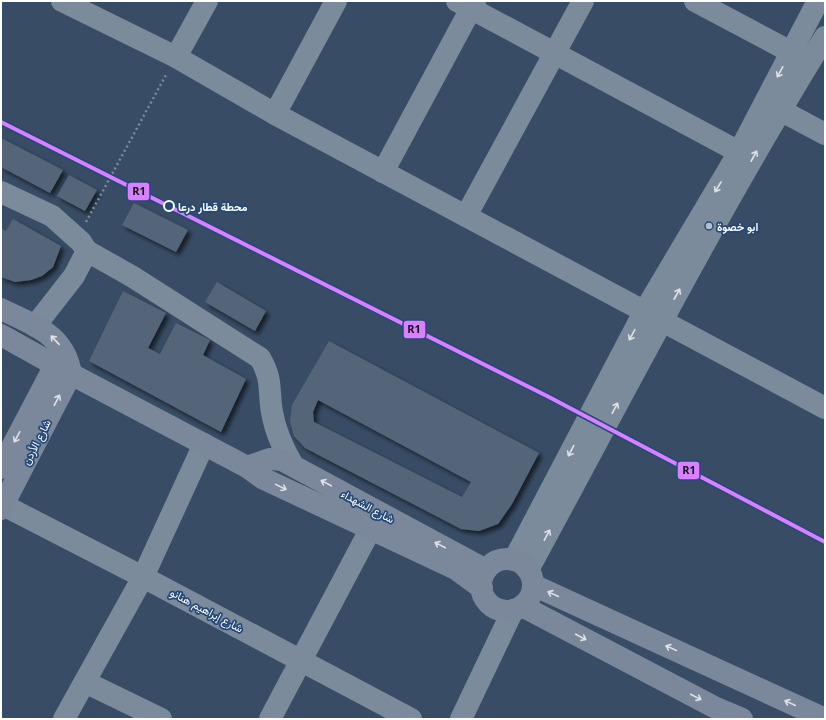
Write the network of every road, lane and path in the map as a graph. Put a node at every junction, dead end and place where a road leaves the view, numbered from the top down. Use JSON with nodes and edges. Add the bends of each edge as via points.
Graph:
{"nodes":[{"id":1,"x":62,"y":1,"type":"edge"},
{"id":2,"x":207,"y":1,"type":"edge"},
{"id":3,"x":336,"y":1,"type":"edge"},
{"id":4,"x":583,"y":1,"type":"edge"},
{"id":5,"x":695,"y":1,"type":"edge"},
{"id":6,"x":818,"y":1,"type":"edge"},
{"id":7,"x":468,"y":3,"type":"edge"},
{"id":8,"x":825,"y":37,"type":"edge"},
{"id":9,"x":791,"y":52,"type":"junction"},
{"id":10,"x":554,"y":53,"type":"junction"},
{"id":11,"x":176,"y":57,"type":"junction"},
{"id":12,"x":780,"y":110,"type":"junction"},
{"id":13,"x":275,"y":114,"type":"junction"},
{"id":14,"x":825,"y":134,"type":"edge"},
{"id":15,"x":739,"y":152,"type":"junction"},
{"id":16,"x":383,"y":172,"type":"junction"},
{"id":17,"x":1,"y":192,"type":"edge"},
{"id":18,"x":466,"y":216,"type":"junction"},
{"id":19,"x":84,"y":225,"type":"dead end"},
{"id":20,"x":87,"y":251,"type":"junction"},
{"id":21,"x":1,"y":309,"type":"edge"},
{"id":22,"x":653,"y":316,"type":"junction"},
{"id":23,"x":35,"y":326,"type":"junction"},
{"id":24,"x":1,"y":335,"type":"edge"},
{"id":25,"x":63,"y":369,"type":"junction"},
{"id":26,"x":825,"y":408,"type":"edge"},
{"id":27,"x":204,"y":444,"type":"junction"},
{"id":28,"x":292,"y":464,"type":"junction"},
{"id":29,"x":247,"y":467,"type":"junction"},
{"id":30,"x":1,"y":468,"type":"edge"},
{"id":31,"x":2,"y":506,"type":"edge"},
{"id":32,"x":370,"y":530,"type":"junction"},
{"id":33,"x":525,"y":571,"type":"junction"},
{"id":34,"x":143,"y":577,"type":"junction"},
{"id":35,"x":484,"y":579,"type":"junction"},
{"id":36,"x":518,"y":608,"type":"junction"},
{"id":37,"x":301,"y":661,"type":"junction"},
{"id":38,"x":85,"y":682,"type":"junction"},
{"id":39,"x":64,"y":719,"type":"edge"},
{"id":40,"x":161,"y":719,"type":"edge"},
{"id":41,"x":270,"y":719,"type":"edge"},
{"id":42,"x":411,"y":719,"type":"edge"},
{"id":43,"x":461,"y":719,"type":"edge"},
{"id":44,"x":742,"y":719,"type":"edge"},
{"id":45,"x":825,"y":719,"type":"edge"}],
"edges":[{"from":1,"to":11,"type":"street"},
{"from":2,"to":11,"type":"street"},
{"from":3,"to":13,"type":"street"},
{"from":4,"to":10,"type":"street"},
{"from":5,"to":9,"type":"street"},
{"from":6,"to":9,"type":"street"},
{"from":7,"to":10,"type":"street"},
{"from":7,"to":16,"type":"street"},
{"from":8,"to":12,"type":"street"},
{"from":9,"to":15,"type":"street","one_way":true},
{"from":10,"to":15,"type":"street"},
{"from":10,"to":18,"type":"street"},
{"from":11,"to":13,"type":"street"},
{"from":11,"to":19,"type":"path"},
{"from":12,"to":14,"type":"street"},
{"from":22,"to":12,"type":"street","one_way":true},
{"from":13,"to":16,"type":"street"},
{"from":15,"to":22,"type":"street","one_way":true},
{"from":16,"to":18,"type":"street"},
{"from":17,"to":20,"type":"street","via":[[52,216],[81,242]]},
{"from":18,"to":22,"type":"street"},
{"from":20,"to":23,"type":"street","via":[[74,276]]},
{"from":20,"to":28,"type":"street","via":[[133,277],[260,358],[269,376],[274,424]]},
{"from":21,"to":23,"type":"main road"},
{"from":22,"to":26,"type":"street"},
{"from":22,"to":33,"type":"street"},
{"from":25,"to":23,"type":"main road","one_way":true,"via":[[66,355],[56,340]]},
{"from":24,"to":25,"type":"main road","name":"شارع الشهداء"},
{"from":25,"to":27,"type":"main road","name":"شارع الشهداء"},
{"from":25,"to":30,"type":"main road","name":"شارع الأردن","one_way":true},
{"from":31,"to":25,"type":"main road","name":"شارع الأردن","one_way":true},
{"from":27,"to":29,"type":"main road","name":"شارع الشهداء"},
{"from":27,"to":34,"type":"street"},
{"from":28,"to":29,"type":"main road","name":"شارع الشهداء","via":[[270,458]]},
{"from":35,"to":28,"type":"main road","name":"شارع الشهداء","one_way":true},
{"from":29,"to":32,"type":"main road","name":"شارع الشهداء","one_way":true,"via":[[262,478]]},
{"from":31,"to":34,"type":"street","name":"شارع إبراهيم هنانو"},
{"from":32,"to":35,"type":"main road","name":"شارع الشهداء"},
{"from":32,"to":37,"type":"street"},
{"from":33,"to":35,"type":"main road","via":[[504,559],[494,563]]},
{"from":33,"to":36,"type":"main road","via":[[528,600]]},
{"from":45,"to":33,"type":"main road","one_way":true},
{"from":34,"to":37,"type":"street","name":"شارع إبراهيم هنانو"},
{"from":34,"to":38,"type":"street"},
{"from":35,"to":36,"type":"main road","via":[[484,596],[496,608]]},
{"from":36,"to":43,"type":"street"},
{"from":36,"to":44,"type":"main road","one_way":true},
{"from":37,"to":41,"type":"street"},
{"from":37,"to":42,"type":"street","name":"شارع إبراهيم هنانو"},
{"from":38,"to":39,"type":"street"},
{"from":38,"to":40,"type":"street"}]}
